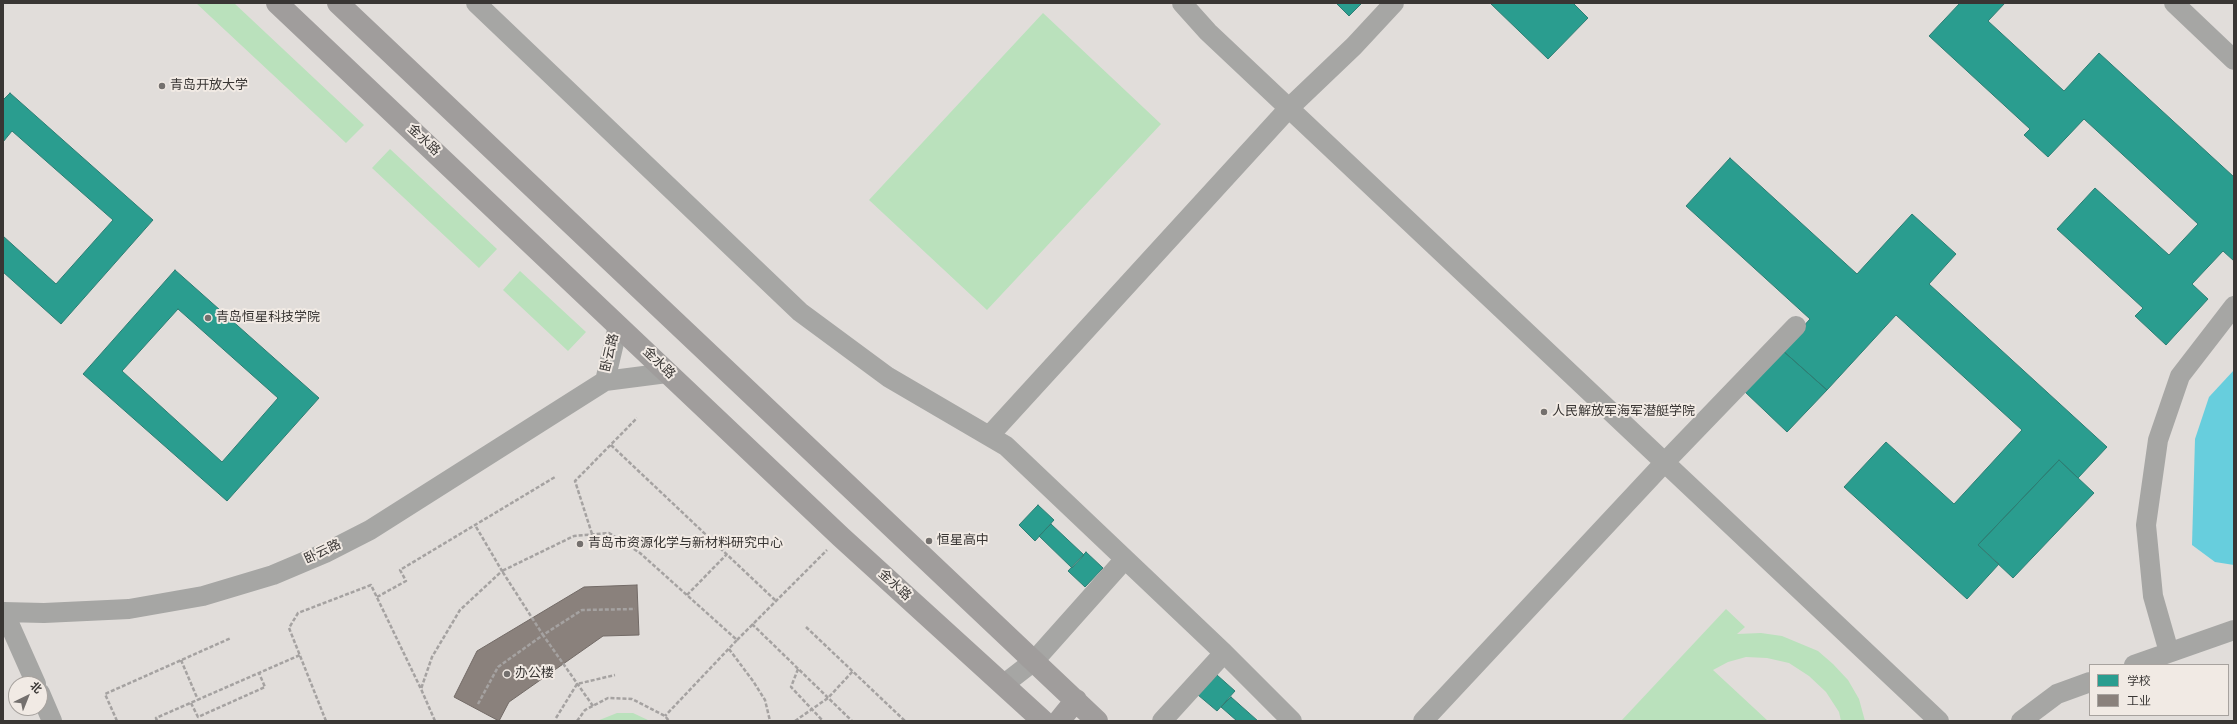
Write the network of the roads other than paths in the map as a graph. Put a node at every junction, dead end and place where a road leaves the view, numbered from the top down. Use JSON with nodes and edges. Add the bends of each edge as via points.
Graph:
{"nodes":[{"id":1,"x":277,"y":3,"type":"edge"},
{"id":2,"x":338,"y":3,"type":"edge"},
{"id":3,"x":476,"y":3,"type":"edge"},
{"id":4,"x":1182,"y":3,"type":"edge"},
{"id":5,"x":1394,"y":3,"type":"edge"},
{"id":6,"x":2174,"y":3,"type":"edge"},
{"id":7,"x":2234,"y":60,"type":"edge"},
{"id":8,"x":1289,"y":108,"type":"junction"},
{"id":9,"x":2234,"y":306,"type":"edge"},
{"id":10,"x":618,"y":326,"type":"junction"},
{"id":11,"x":1796,"y":326,"type":"dead end"},
{"id":12,"x":667,"y":373,"type":"junction"},
{"id":13,"x":605,"y":381,"type":"junction"},
{"id":14,"x":988,"y":436,"type":"junction"},
{"id":15,"x":1665,"y":462,"type":"junction"},
{"id":16,"x":1125,"y":559,"type":"junction"},
{"id":17,"x":3,"y":612,"type":"edge"},
{"id":18,"x":2234,"y":630,"type":"edge"},
{"id":19,"x":2169,"y":652,"type":"junction"},
{"id":20,"x":1224,"y":653,"type":"junction"},
{"id":21,"x":1034,"y":661,"type":"junction"},
{"id":22,"x":2137,"y":664,"type":"edge"},
{"id":23,"x":32,"y":676,"type":"edge"},
{"id":24,"x":2089,"y":682,"type":"edge"},
{"id":25,"x":1003,"y":685,"type":"junction"},
{"id":26,"x":1076,"y":700,"type":"junction"},
{"id":27,"x":48,"y":712,"type":"edge"},
{"id":28,"x":52,"y":721,"type":"edge"},
{"id":29,"x":1043,"y":721,"type":"edge"},
{"id":30,"x":1059,"y":721,"type":"edge"},
{"id":31,"x":1097,"y":721,"type":"edge"},
{"id":32,"x":1162,"y":721,"type":"edge"},
{"id":33,"x":1292,"y":721,"type":"edge"},
{"id":34,"x":1423,"y":721,"type":"edge"},
{"id":35,"x":1939,"y":721,"type":"edge"},
{"id":36,"x":2021,"y":721,"type":"edge"}],
"edges":[{"from":1,"to":10,"type":"main road","name":"金水路"},
{"from":2,"to":21,"type":"main road"},
{"from":3,"to":14,"type":"street","via":[[800,312],[888,377]]},
{"from":4,"to":8,"type":"street","via":[[1208,32]]},
{"from":5,"to":8,"type":"street","via":[[1354,46]]},
{"from":6,"to":7,"type":"street"},
{"from":8,"to":14,"type":"street"},
{"from":8,"to":15,"type":"street"},
{"from":9,"to":19,"type":"street","via":[[2180,376],[2158,440],[2146,525],[2153,596]]},
{"from":10,"to":12,"type":"main road","name":"金水路"},
{"from":10,"to":13,"type":"street","name":"卧云路"},
{"from":11,"to":15,"type":"street"},
{"from":12,"to":13,"type":"street","name":"卧云路"},
{"from":12,"to":25,"type":"main road","name":"金水路"},
{"from":13,"to":17,"type":"street","name":"卧云路","via":[[370,530],[273,575],[203,596],[129,609]]},
{"from":14,"to":16,"type":"street","via":[[1006,446]]},
{"from":15,"to":34,"type":"street"},
{"from":15,"to":35,"type":"street"},
{"from":16,"to":20,"type":"street"},
{"from":16,"to":21,"type":"street"},
{"from":17,"to":23,"type":"street"},
{"from":18,"to":19,"type":"street"},
{"from":19,"to":22,"type":"street"},
{"from":20,"to":32,"type":"street"},
{"from":20,"to":33,"type":"street"},
{"from":21,"to":25,"type":"street"},
{"from":21,"to":26,"type":"main road"},
{"from":24,"to":36,"type":"street","via":[[2057,694]]},
{"from":25,"to":29,"type":"main road","name":"金水路"},
{"from":26,"to":30,"type":"main road"},
{"from":26,"to":31,"type":"main road"},
{"from":27,"to":28,"type":"street"}]}
